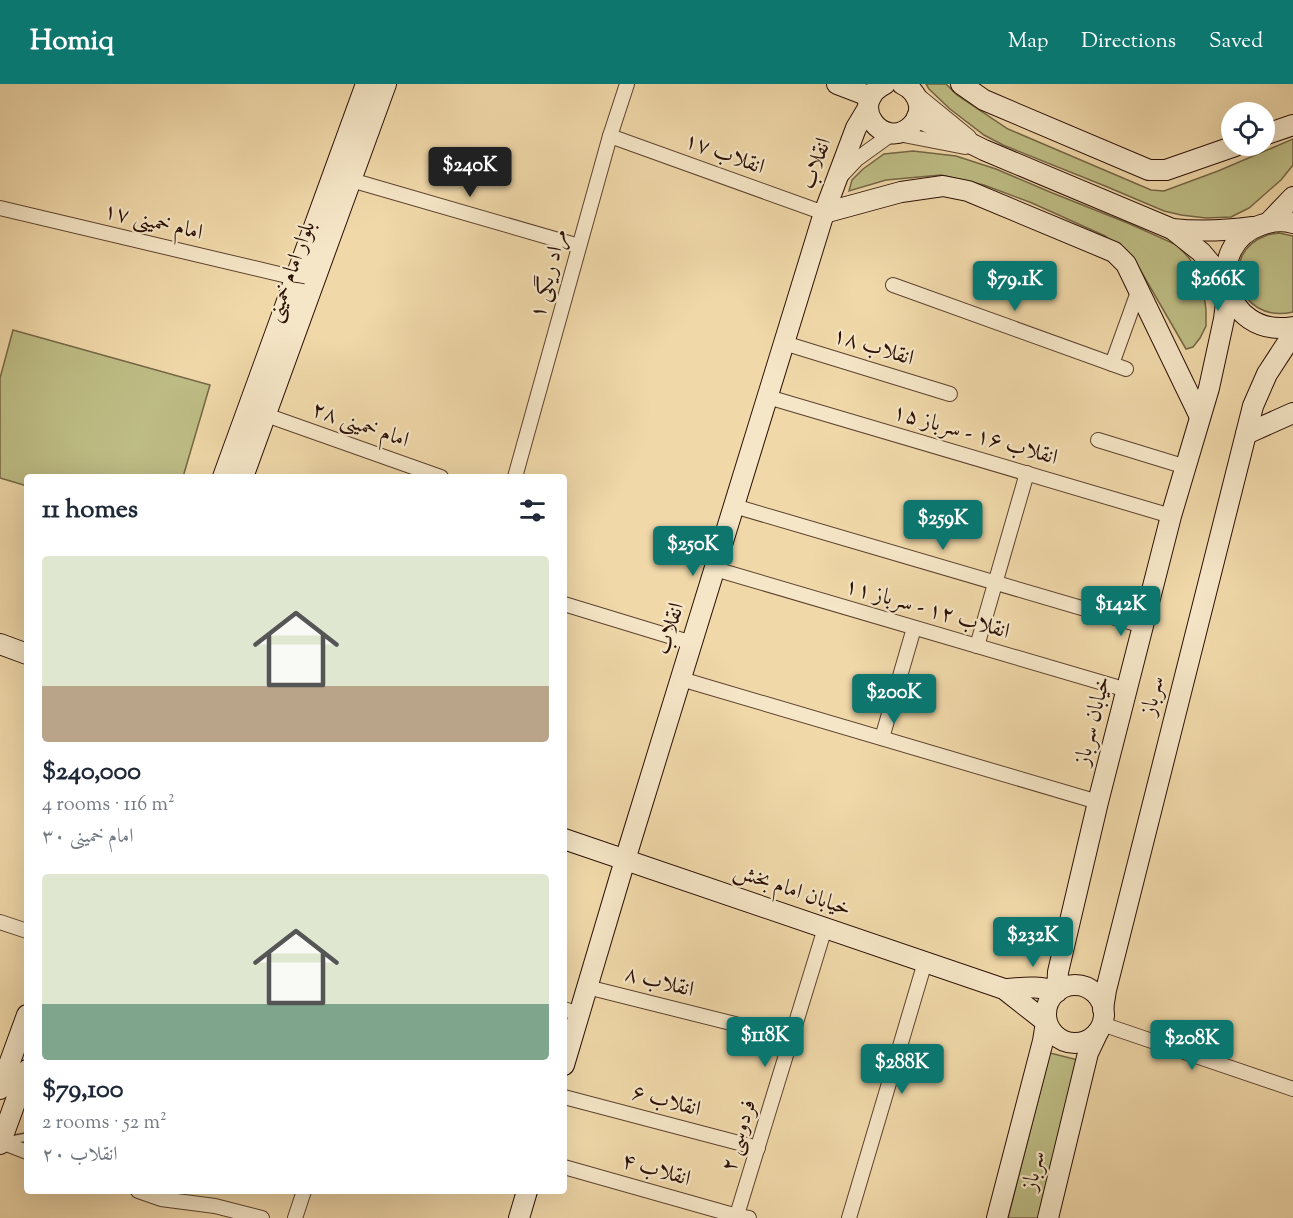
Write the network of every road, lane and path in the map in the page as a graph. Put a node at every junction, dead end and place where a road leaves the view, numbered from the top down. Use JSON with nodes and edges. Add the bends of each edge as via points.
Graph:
{"nodes":[{"id":1,"x":366,"y":84,"type":"edge"},
{"id":2,"x":386,"y":84,"type":"edge"},
{"id":3,"x":627,"y":84,"type":"edge"},
{"id":4,"x":837,"y":84,"type":"edge"},
{"id":5,"x":961,"y":84,"type":"edge"},
{"id":6,"x":908,"y":86,"type":"edge"},
{"id":7,"x":876,"y":92,"type":"edge"},
{"id":8,"x":917,"y":117,"type":"junction"},
{"id":9,"x":1292,"y":125,"type":"edge"},
{"id":10,"x":1275,"y":131,"type":"edge"},
{"id":11,"x":893,"y":134,"type":"junction"},
{"id":12,"x":610,"y":136,"type":"junction"},
{"id":13,"x":984,"y":150,"type":"junction"},
{"id":14,"x":1221,"y":151,"type":"edge"},
{"id":15,"x":351,"y":180,"type":"junction"},
{"id":16,"x":836,"y":181,"type":"junction"},
{"id":17,"x":1293,"y":197,"type":"edge"},
{"id":18,"x":0,"y":208,"type":"edge"},
{"id":19,"x":825,"y":213,"type":"junction"},
{"id":20,"x":1293,"y":223,"type":"edge"},
{"id":21,"x":1262,"y":224,"type":"junction"},
{"id":22,"x":1172,"y":229,"type":"junction"},
{"id":23,"x":579,"y":246,"type":"junction"},
{"id":24,"x":296,"y":278,"type":"junction"},
{"id":25,"x":893,"y":285,"type":"dead end"},
{"id":26,"x":1228,"y":288,"type":"junction"},
{"id":27,"x":1139,"y":289,"type":"junction"},
{"id":28,"x":1293,"y":327,"type":"edge"},
{"id":29,"x":1293,"y":334,"type":"edge"},
{"id":30,"x":784,"y":343,"type":"junction"},
{"id":31,"x":950,"y":394,"type":"dead end"},
{"id":32,"x":768,"y":397,"type":"junction"},
{"id":33,"x":1293,"y":413,"type":"edge"},
{"id":34,"x":266,"y":415,"type":"junction"},
{"id":35,"x":1200,"y":417,"type":"junction"},
{"id":36,"x":1246,"y":434,"type":"junction"},
{"id":37,"x":1098,"y":440,"type":"dead end"},
{"id":38,"x":1186,"y":467,"type":"junction"},
{"id":39,"x":224,"y":474,"type":"edge"},
{"id":40,"x":244,"y":474,"type":"edge"},
{"id":41,"x":433,"y":474,"type":"edge"},
{"id":42,"x":516,"y":474,"type":"edge"},
{"id":43,"x":1027,"y":474,"type":"junction"},
{"id":44,"x":734,"y":506,"type":"junction"},
{"id":45,"x":1171,"y":516,"type":"junction"},
{"id":46,"x":715,"y":569,"type":"junction"},
{"id":47,"x":995,"y":583,"type":"junction"},
{"id":48,"x":567,"y":605,"type":"edge"},
{"id":49,"x":1143,"y":626,"type":"junction"},
{"id":50,"x":914,"y":628,"type":"junction"},
{"id":51,"x":692,"y":643,"type":"junction"},
{"id":52,"x":0,"y":644,"type":"edge"},
{"id":53,"x":977,"y":646,"type":"junction"},
{"id":54,"x":24,"y":653,"type":"edge"},
{"id":55,"x":681,"y":679,"type":"junction"},
{"id":56,"x":1127,"y":690,"type":"junction"},
{"id":57,"x":882,"y":738,"type":"junction"},
{"id":58,"x":1098,"y":802,"type":"junction"},
{"id":59,"x":567,"y":840,"type":"edge"},
{"id":60,"x":625,"y":860,"type":"junction"},
{"id":61,"x":0,"y":922,"type":"edge"},
{"id":62,"x":825,"y":928,"type":"junction"},
{"id":63,"x":24,"y":930,"type":"edge"},
{"id":64,"x":925,"y":962,"type":"junction"},
{"id":65,"x":587,"y":987,"type":"junction"},
{"id":66,"x":1004,"y":989,"type":"junction"},
{"id":67,"x":1057,"y":992,"type":"junction"},
{"id":68,"x":572,"y":1012,"type":"edge"},
{"id":69,"x":1046,"y":1022,"type":"junction"},
{"id":70,"x":1101,"y":1022,"type":"junction"},
{"id":71,"x":24,"y":1023,"type":"edge"},
{"id":72,"x":791,"y":1038,"type":"junction"},
{"id":73,"x":567,"y":1045,"type":"edge"},
{"id":74,"x":24,"y":1078,"type":"edge"},
{"id":75,"x":0,"y":1089,"type":"edge"},
{"id":76,"x":1293,"y":1089,"type":"edge"},
{"id":77,"x":567,"y":1098,"type":"edge"},
{"id":78,"x":24,"y":1138,"type":"edge"},
{"id":79,"x":0,"y":1143,"type":"edge"},
{"id":80,"x":758,"y":1148,"type":"junction"},
{"id":81,"x":24,"y":1151,"type":"edge"},
{"id":82,"x":567,"y":1168,"type":"edge"},
{"id":83,"x":146,"y":1194,"type":"edge"},
{"id":84,"x":303,"y":1194,"type":"edge"},
{"id":85,"x":526,"y":1194,"type":"edge"},
{"id":86,"x":741,"y":1217,"type":"edge"},
{"id":87,"x":262,"y":1218,"type":"edge"},
{"id":88,"x":295,"y":1218,"type":"edge"},
{"id":89,"x":519,"y":1218,"type":"edge"},
{"id":90,"x":849,"y":1218,"type":"edge"},
{"id":91,"x":997,"y":1218,"type":"edge"},
{"id":92,"x":1048,"y":1218,"type":"edge"}],
"edges":[{"from":1,"to":24,"type":"main road","name":"بلوار امام خمینی"},
{"from":2,"to":15,"type":"main road","name":"بلوار امام خمینی"},
{"from":3,"to":12,"type":"street","name":"مراد ریگی ۱"},
{"from":4,"to":7,"type":"main road"},
{"from":5,"to":14,"type":"main road","via":[[984,100],[1149,170],[1166,170]]},
{"from":6,"to":8,"type":"main road","via":[[918,103]]},
{"from":6,"to":13,"type":"street"},
{"from":7,"to":11,"type":"main road","via":[[870,116],[879,129]]},
{"from":7,"to":16,"type":"main road","name":"انقلاب","via":[[856,128]]},
{"from":8,"to":11,"type":"main road","via":[[908,129]]},
{"from":8,"to":13,"type":"main road"},
{"from":9,"to":10,"type":"main road"},
{"from":11,"to":13,"type":"street"},
{"from":11,"to":16,"type":"street","via":[[857,159]]},
{"from":12,"to":19,"type":"street","name":"انقلاب ۱۷"},
{"from":12,"to":23,"type":"street","name":"مراد ریگی ۱"},
{"from":13,"to":22,"type":"main road"},
{"from":15,"to":23,"type":"street"},
{"from":15,"to":34,"type":"main road","name":"بلوار امام خمینی"},
{"from":16,"to":19,"type":"main road","name":"انقلاب"},
{"from":17,"to":21,"type":"main road"},
{"from":18,"to":24,"type":"street","name":"امام خمینی ۱۷"},
{"from":19,"to":27,"type":"main road","via":[[901,192],[943,186],[968,191],[1114,252],[1126,264]]},
{"from":19,"to":30,"type":"main road","name":"انقلاب"},
{"from":20,"to":21,"type":"main road"},
{"from":21,"to":22,"type":"main road","via":[[1217,231]]},
{"from":21,"to":26,"type":"main road","name":"خیابان سرباز","via":[[1240,238],[1230,253],[1226,270]]},
{"from":22,"to":26,"type":"main road","via":[[1201,252]]},
{"from":23,"to":42,"type":"street","name":"مراد ریگی ۱"},
{"from":24,"to":39,"type":"main road","name":"بلوار امام خمینی"},
{"from":25,"to":27,"type":"street","via":[[1119,367]]},
{"from":26,"to":28,"type":"main road","via":[[1235,305],[1247,318],[1263,326]]},
{"from":26,"to":35,"type":"main road","name":"خیابان سرباز"},
{"from":27,"to":35,"type":"main road"},
{"from":29,"to":36,"type":"main road","name":"سرباز","via":[[1267,374]]},
{"from":30,"to":31,"type":"street","name":"انقلاب ۱۸"},
{"from":30,"to":32,"type":"main road","name":"انقلاب"},
{"from":32,"to":43,"type":"street","name":"انقلاب ۱۶ - سرباز ۱۵"},
{"from":32,"to":44,"type":"main road","name":"انقلاب"},
{"from":33,"to":36,"type":"main road"},
{"from":34,"to":40,"type":"main road","name":"بلوار امام خمینی"},
{"from":34,"to":41,"type":"street","name":"امام خمینی ۲۸"},
{"from":35,"to":38,"type":"main road","name":"خیابان سرباز"},
{"from":36,"to":70,"type":"main road","name":"سرباز"},
{"from":37,"to":38,"type":"street"},
{"from":38,"to":45,"type":"main road","name":"خیابان سرباز"},
{"from":43,"to":45,"type":"street","name":"انقلاب ۱۶ - سرباز ۱۵"},
{"from":43,"to":47,"type":"street"},
{"from":44,"to":46,"type":"main road","name":"انقلاب"},
{"from":44,"to":47,"type":"street"},
{"from":45,"to":49,"type":"main road","name":"خیابان سرباز"},
{"from":46,"to":50,"type":"street","name":"انقلاب ۱۲ - سرباز ۱۱"},
{"from":46,"to":51,"type":"main road","name":"انقلاب"},
{"from":47,"to":49,"type":"street"},
{"from":47,"to":53,"type":"street"},
{"from":48,"to":51,"type":"street"},
{"from":49,"to":56,"type":"main road","name":"خیابان سرباز"},
{"from":50,"to":53,"type":"street","name":"انقلاب ۱۲ - سرباز ۱۱"},
{"from":50,"to":57,"type":"street"},
{"from":51,"to":55,"type":"main road","name":"انقلاب"},
{"from":52,"to":54,"type":"main road"},
{"from":53,"to":56,"type":"street","name":"انقلاب ۱۲ - سرباز ۱۱"},
{"from":55,"to":57,"type":"street"},
{"from":55,"to":60,"type":"main road","name":"انقلاب"},
{"from":56,"to":58,"type":"main road","name":"خیابان سرباز"},
{"from":57,"to":58,"type":"street"},
{"from":58,"to":67,"type":"main road","name":"خیابان سرباز","via":[[1058,972]]},
{"from":59,"to":60,"type":"main road","name":"خیابان امام بخش"},
{"from":60,"to":62,"type":"main road","name":"خیابان امام بخش"},
{"from":60,"to":65,"type":"main road","name":"انقلاب"},
{"from":61,"to":63,"type":"street"},
{"from":62,"to":64,"type":"main road","name":"خیابان امام بخش"},
{"from":62,"to":72,"type":"street","name":"فردوسی ۲"},
{"from":64,"to":66,"type":"main road","name":"خیابان امام بخش"},
{"from":64,"to":90,"type":"street"},
{"from":65,"to":68,"type":"main road","name":"انقلاب"},
{"from":65,"to":72,"type":"street","name":"انقلاب ۸"},
{"from":66,"to":67,"type":"main road","via":[[1036,987]]},
{"from":66,"to":69,"type":"main road"},
{"from":67,"to":69,"type":"main road","via":[[1047,1004]]},
{"from":67,"to":70,"type":"main road","via":[[1070,985],[1089,989],[1102,1005]]},
{"from":68,"to":73,"type":"main road","name":"انقلاب"},
{"from":69,"to":70,"type":"main road","via":[[1056,1037],[1073,1044],[1091,1039]]},
{"from":69,"to":91,"type":"main road"},
{"from":70,"to":76,"type":"street"},
{"from":70,"to":92,"type":"main road","name":"سرباز","via":[[1089,1053]]},
{"from":71,"to":75,"type":"main road"},
{"from":72,"to":80,"type":"street","name":"فردوسی ۲"},
{"from":74,"to":79,"type":"main road"},
{"from":77,"to":80,"type":"street","name":"انقلاب ۶"},
{"from":78,"to":79,"type":"lane"},
{"from":79,"to":81,"type":"street"},
{"from":80,"to":86,"type":"street","name":"فردوسی ۲"},
{"from":82,"to":86,"type":"street","name":"انقلاب ۴"},
{"from":83,"to":87,"type":"street"},
{"from":84,"to":88,"type":"street"},
{"from":85,"to":89,"type":"main road"}]}
